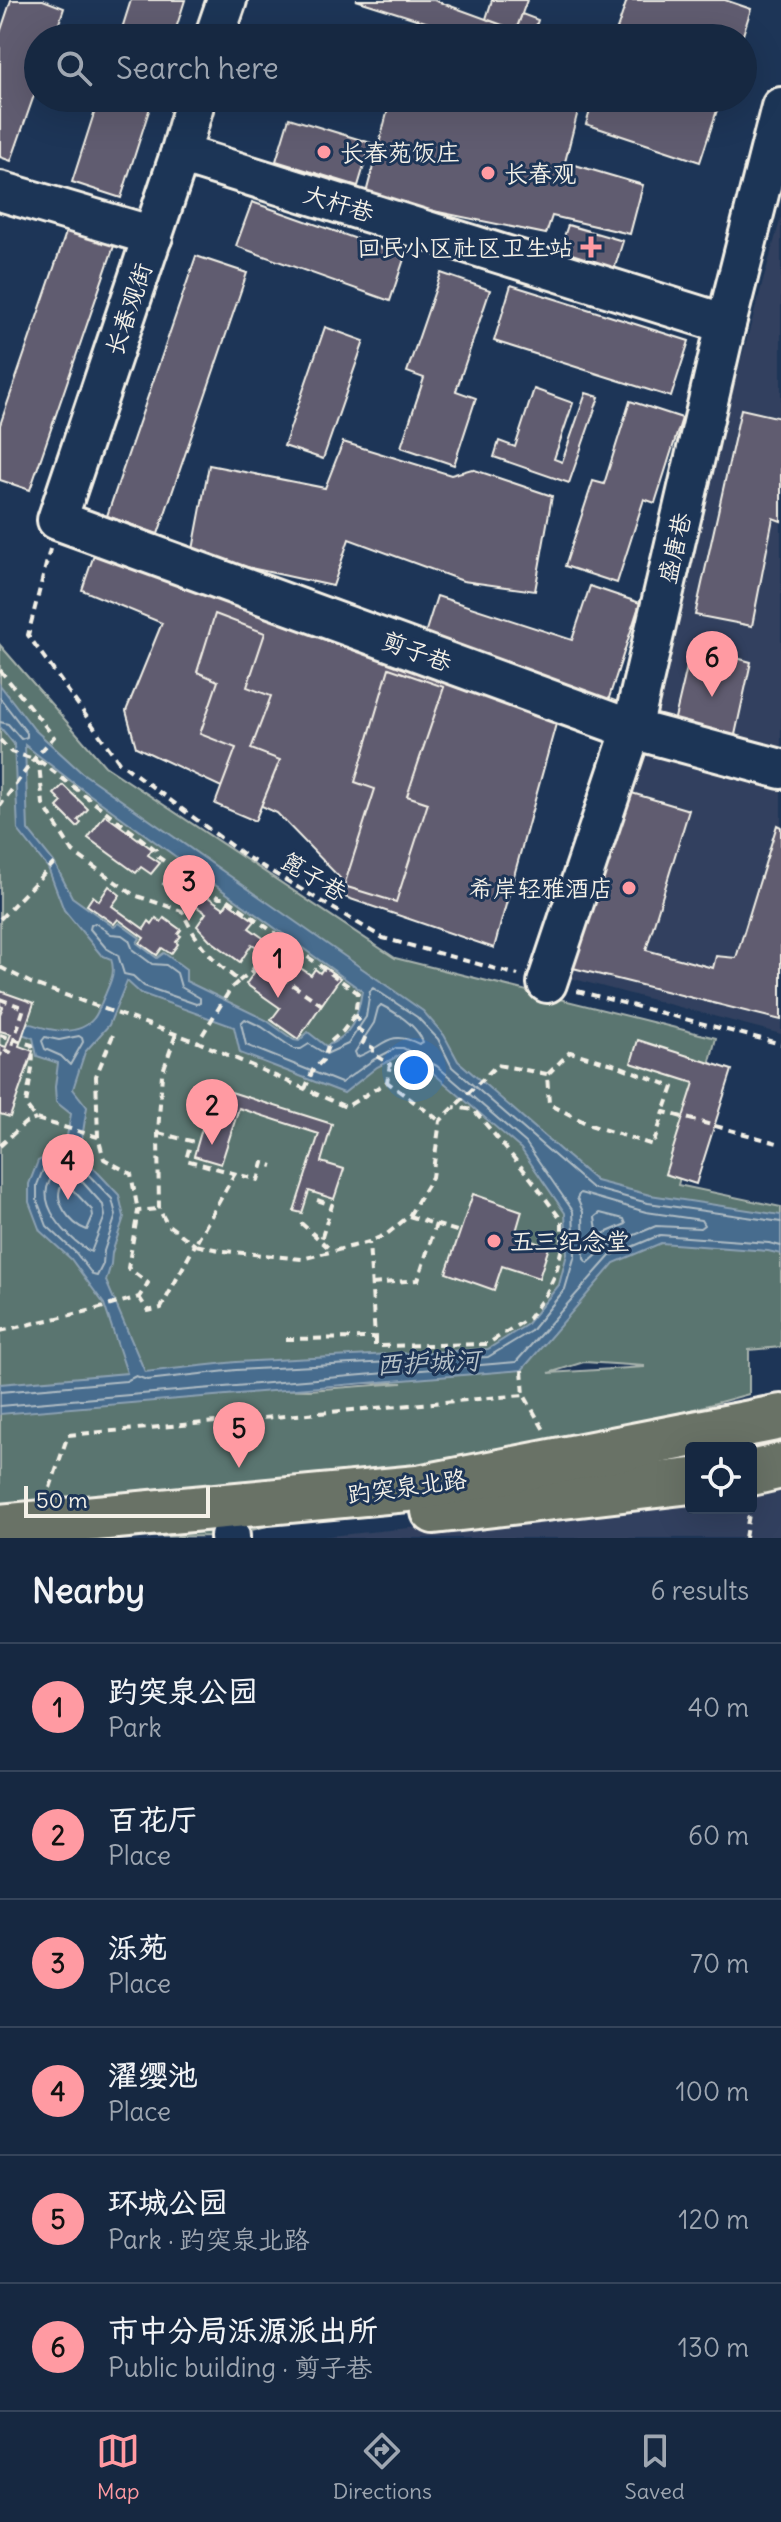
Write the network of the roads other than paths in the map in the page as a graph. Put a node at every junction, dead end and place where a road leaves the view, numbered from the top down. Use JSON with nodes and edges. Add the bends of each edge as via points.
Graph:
{"nodes":[{"id":1,"x":227,"y":0,"type":"edge"},
{"id":2,"x":219,"y":24,"type":"edge"},
{"id":3,"x":781,"y":107,"type":"edge"},
{"id":4,"x":192,"y":112,"type":"edge"},
{"id":5,"x":180,"y":154,"type":"junction"},
{"id":6,"x":0,"y":191,"type":"edge"},
{"id":7,"x":153,"y":236,"type":"junction"},
{"id":8,"x":726,"y":324,"type":"junction"},
{"id":9,"x":57,"y":520,"type":"joint"},
{"id":10,"x":632,"y":729,"type":"junction"},
{"id":11,"x":781,"y":769,"type":"edge"},
{"id":12,"x":547,"y":983,"type":"road end"},
{"id":13,"x":781,"y":1417,"type":"edge"},
{"id":14,"x":781,"y":1466,"type":"edge"},
{"id":15,"x":757,"y":1472,"type":"edge"},
{"id":16,"x":685,"y":1482,"type":"edge"},
{"id":17,"x":25,"y":1522,"type":"edge"},
{"id":18,"x":223,"y":1537,"type":"edge"}],
"edges":[{"from":1,"to":2,"type":"street"},
{"from":3,"to":8,"type":"street","name":"盛唐巷"},
{"from":4,"to":5,"type":"street","name":"长春观街"},
{"from":5,"to":7,"type":"street","name":"长春观街"},
{"from":5,"to":8,"type":"street","name":"大杆巷"},
{"from":6,"to":7,"type":"street"},
{"from":7,"to":9,"type":"street","name":"长春观街"},
{"from":8,"to":10,"type":"street","name":"盛唐巷"},
{"from":9,"to":10,"type":"street","name":"剪子巷"},
{"from":10,"to":11,"type":"street","name":"剪子巷"},
{"from":10,"to":12,"type":"street","name":"盛唐巷"},
{"from":13,"to":17,"type":"main road","name":"趵突泉北路","via":[[418,1488]]},
{"from":14,"to":15,"type":"main road"},
{"from":16,"to":18,"type":"main road","name":"趵突泉北路"}]}
